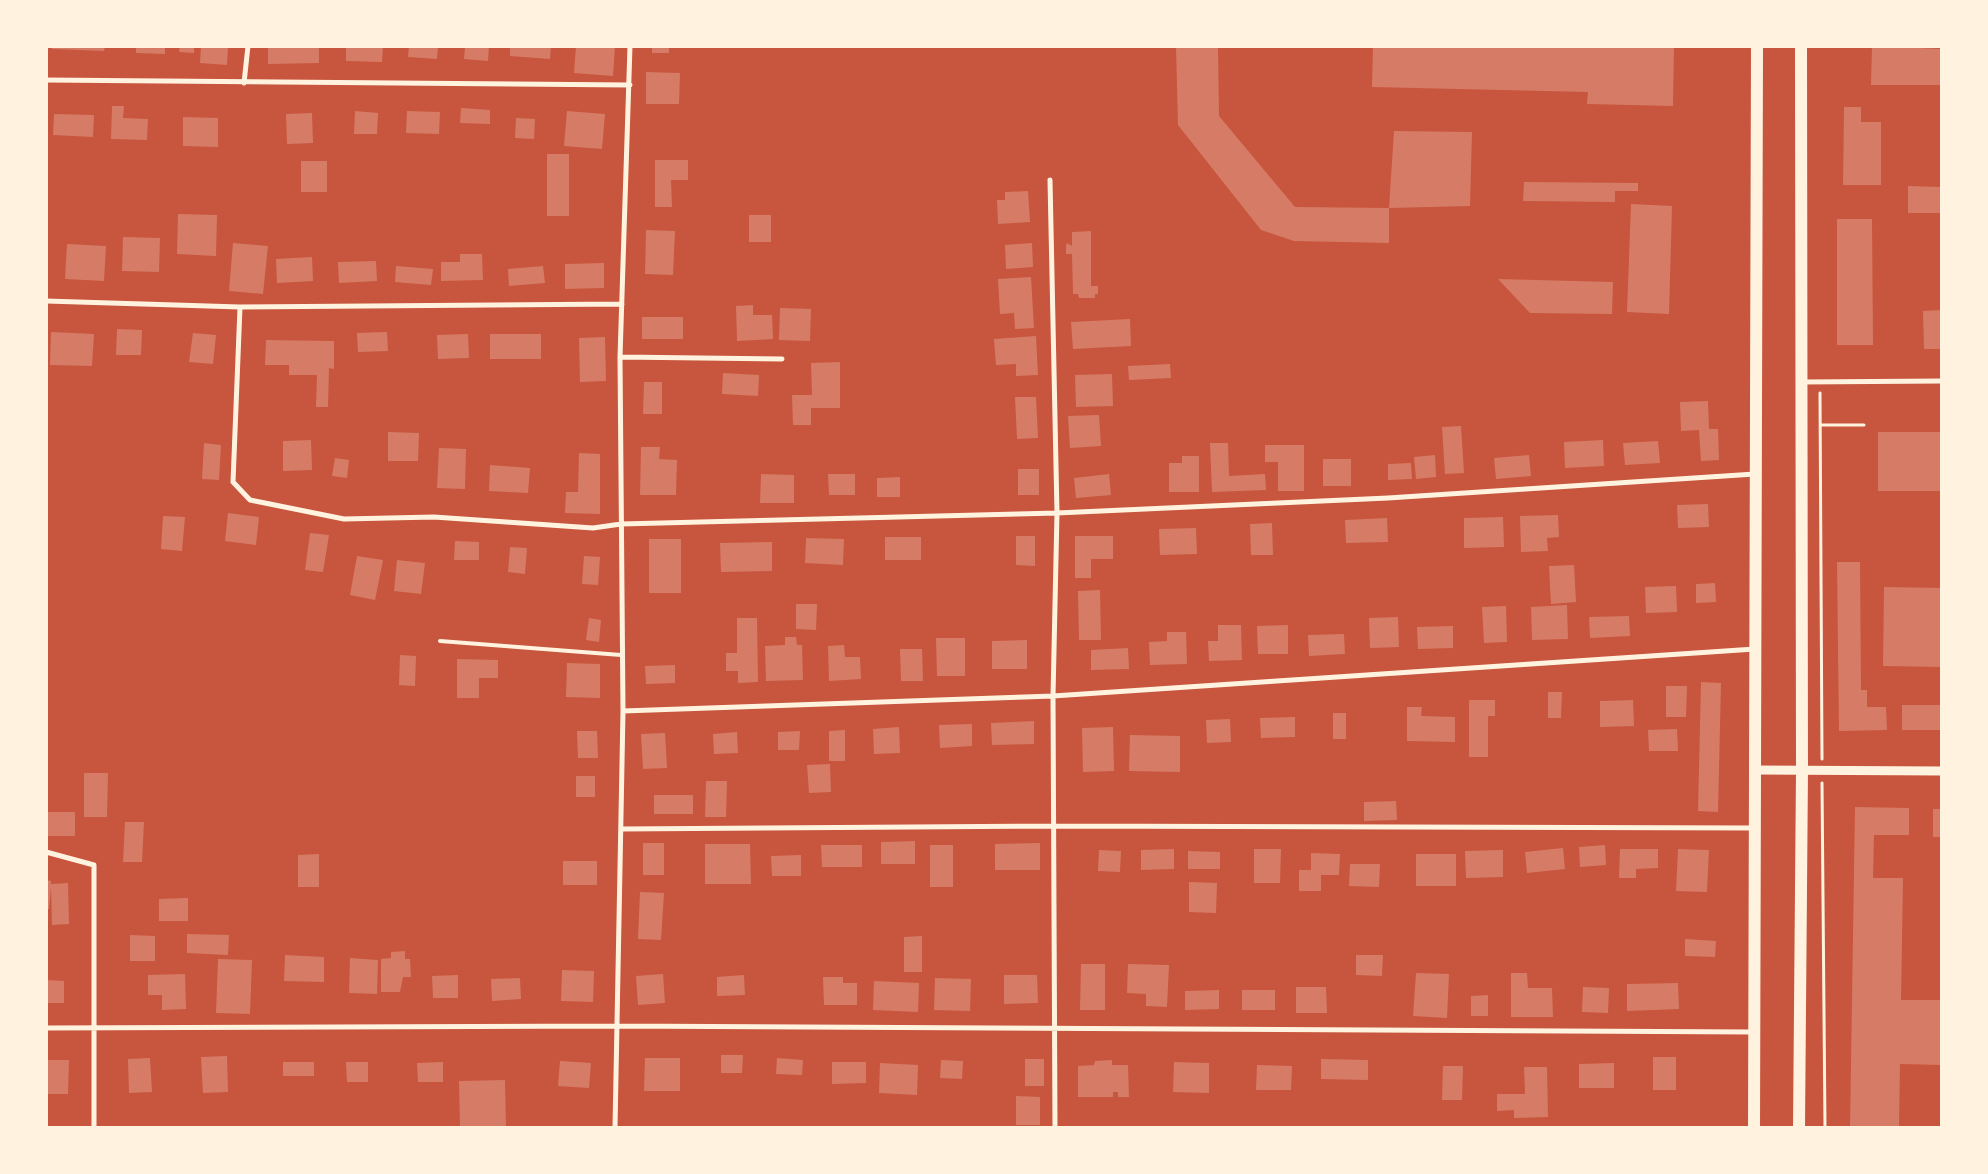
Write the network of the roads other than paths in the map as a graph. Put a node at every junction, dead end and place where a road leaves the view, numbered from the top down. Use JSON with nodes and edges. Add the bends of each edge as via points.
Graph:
{"nodes":[{"id":1,"x":248,"y":46,"type":"edge"},
{"id":2,"x":630,"y":46,"type":"edge"},
{"id":3,"x":1757,"y":46,"type":"edge"},
{"id":4,"x":1801,"y":46,"type":"edge"},
{"id":5,"x":46,"y":80,"type":"edge"},
{"id":6,"x":244,"y":83,"type":"junction"},
{"id":7,"x":630,"y":85,"type":"junction"},
{"id":8,"x":1050,"y":180,"type":"dead end"},
{"id":9,"x":46,"y":301,"type":"edge"},
{"id":10,"x":622,"y":304,"type":"junction"},
{"id":11,"x":240,"y":307,"type":"junction"},
{"id":12,"x":620,"y":357,"type":"junction"},
{"id":13,"x":782,"y":359,"type":"dead end"},
{"id":14,"x":1800,"y":382,"type":"junction"},
{"id":15,"x":1942,"y":382,"type":"edge"},
{"id":16,"x":1755,"y":474,"type":"junction"},
{"id":17,"x":1057,"y":513,"type":"junction"},
{"id":18,"x":621,"y":524,"type":"junction"},
{"id":19,"x":440,"y":641,"type":"dead end"},
{"id":20,"x":1756,"y":649,"type":"junction"},
{"id":21,"x":621,"y":655,"type":"junction"},
{"id":22,"x":1052,"y":696,"type":"junction"},
{"id":23,"x":623,"y":711,"type":"junction"},
{"id":24,"x":1756,"y":770,"type":"junction"},
{"id":25,"x":1802,"y":770,"type":"junction"},
{"id":26,"x":1942,"y":771,"type":"edge"},
{"id":27,"x":1052,"y":826,"type":"junction"},
{"id":28,"x":1756,"y":828,"type":"junction"},
{"id":29,"x":621,"y":829,"type":"junction"},
{"id":30,"x":46,"y":852,"type":"edge"},
{"id":31,"x":616,"y":1026,"type":"junction"},
{"id":32,"x":46,"y":1028,"type":"edge"},
{"id":33,"x":95,"y":1029,"type":"junction"},
{"id":34,"x":1054,"y":1030,"type":"junction"},
{"id":35,"x":1754,"y":1032,"type":"junction"},
{"id":36,"x":94,"y":1128,"type":"edge"},
{"id":37,"x":615,"y":1128,"type":"edge"},
{"id":38,"x":1055,"y":1128,"type":"edge"},
{"id":39,"x":1754,"y":1128,"type":"edge"},
{"id":40,"x":1799,"y":1128,"type":"edge"}],
"edges":[{"from":1,"to":6,"type":"street"},
{"from":2,"to":7,"type":"street"},
{"from":3,"to":16,"type":"main road"},
{"from":4,"to":14,"type":"main road"},
{"from":5,"to":6,"type":"street"},
{"from":6,"to":7,"type":"street"},
{"from":7,"to":10,"type":"street"},
{"from":8,"to":17,"type":"street"},
{"from":9,"to":11,"type":"street"},
{"from":10,"to":11,"type":"street"},
{"from":10,"to":12,"type":"street"},
{"from":11,"to":18,"type":"street","via":[[233,482],[250,500],[344,519],[434,517],[593,528]]},
{"from":12,"to":13,"type":"street"},
{"from":12,"to":18,"type":"street"},
{"from":14,"to":15,"type":"street"},
{"from":14,"to":25,"type":"main road"},
{"from":16,"to":17,"type":"street","via":[[1388,498]]},
{"from":16,"to":20,"type":"main road"},
{"from":17,"to":18,"type":"street"},
{"from":17,"to":22,"type":"street"},
{"from":18,"to":21,"type":"street"},
{"from":19,"to":21,"type":"lane"},
{"from":20,"to":22,"type":"street"},
{"from":20,"to":24,"type":"main road"},
{"from":21,"to":23,"type":"street"},
{"from":22,"to":23,"type":"street"},
{"from":22,"to":27,"type":"street"},
{"from":23,"to":29,"type":"street"},
{"from":24,"to":25,"type":"street"},
{"from":24,"to":28,"type":"main road"},
{"from":25,"to":26,"type":"street"},
{"from":25,"to":40,"type":"main road"},
{"from":27,"to":28,"type":"street"},
{"from":27,"to":29,"type":"street"},
{"from":27,"to":34,"type":"street"},
{"from":28,"to":35,"type":"main road"},
{"from":29,"to":31,"type":"street"},
{"from":30,"to":33,"type":"street","via":[[94,865]]},
{"from":31,"to":33,"type":"street"},
{"from":31,"to":34,"type":"street"},
{"from":31,"to":37,"type":"street"},
{"from":32,"to":33,"type":"street"},
{"from":33,"to":36,"type":"street"},
{"from":34,"to":35,"type":"street"},
{"from":34,"to":38,"type":"street"},
{"from":35,"to":39,"type":"main road"}]}
